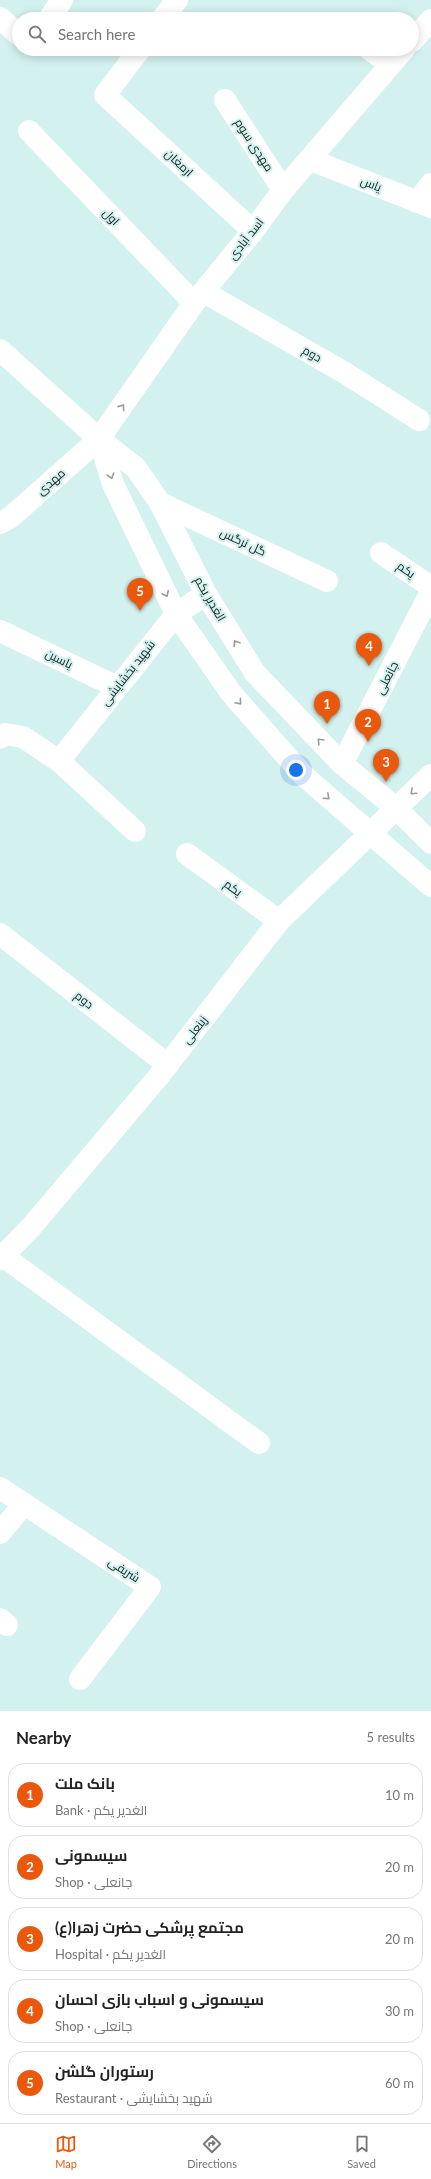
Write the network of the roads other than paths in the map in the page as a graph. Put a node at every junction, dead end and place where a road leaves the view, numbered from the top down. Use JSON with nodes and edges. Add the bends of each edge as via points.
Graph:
{"nodes":[{"id":1,"x":62,"y":0,"type":"edge"},
{"id":2,"x":176,"y":0,"type":"edge"},
{"id":3,"x":54,"y":12,"type":"edge"},
{"id":4,"x":167,"y":12,"type":"edge"},
{"id":5,"x":0,"y":18,"type":"edge"},
{"id":6,"x":431,"y":20,"type":"edge"},
{"id":7,"x":12,"y":29,"type":"edge"},
{"id":8,"x":419,"y":33,"type":"edge"},
{"id":9,"x":135,"y":56,"type":"edge"},
{"id":10,"x":397,"y":56,"type":"edge"},
{"id":11,"x":226,"y":100,"type":"dead end"},
{"id":12,"x":29,"y":131,"type":"dead end"},
{"id":13,"x":311,"y":160,"type":"junction"},
{"id":14,"x":431,"y":184,"type":"edge"},
{"id":15,"x":284,"y":190,"type":"junction"},
{"id":16,"x":424,"y":205,"type":"edge"},
{"id":17,"x":253,"y":232,"type":"junction"},
{"id":18,"x":199,"y":298,"type":"junction"},
{"id":19,"x":0,"y":350,"type":"edge"},
{"id":20,"x":419,"y":420,"type":"dead end"},
{"id":21,"x":100,"y":439,"type":"junction"},
{"id":22,"x":160,"y":503,"type":"junction"},
{"id":23,"x":0,"y":523,"type":"edge"},
{"id":24,"x":381,"y":553,"type":"dead end"},
{"id":25,"x":327,"y":581,"type":"dead end"},
{"id":26,"x":431,"y":587,"type":"edge"},
{"id":27,"x":431,"y":592,"type":"edge"},
{"id":28,"x":206,"y":594,"type":"junction"},
{"id":29,"x":176,"y":614,"type":"junction"},
{"id":30,"x":0,"y":631,"type":"edge"},
{"id":31,"x":117,"y":687,"type":"junction"},
{"id":32,"x":0,"y":738,"type":"edge"},
{"id":33,"x":59,"y":761,"type":"junction"},
{"id":34,"x":342,"y":764,"type":"junction"},
{"id":35,"x":431,"y":775,"type":"edge"},
{"id":36,"x":396,"y":808,"type":"junction"},
{"id":37,"x":135,"y":831,"type":"dead end"},
{"id":38,"x":370,"y":835,"type":"junction"},
{"id":39,"x":431,"y":843,"type":"edge"},
{"id":40,"x":187,"y":854,"type":"dead end"},
{"id":41,"x":431,"y":886,"type":"edge"},
{"id":42,"x":279,"y":921,"type":"junction"},
{"id":43,"x":0,"y":934,"type":"edge"},
{"id":44,"x":168,"y":1065,"type":"junction"},
{"id":45,"x":1,"y":1257,"type":"edge"},
{"id":46,"x":259,"y":1443,"type":"dead end"},
{"id":47,"x":0,"y":1488,"type":"edge"},
{"id":48,"x":24,"y":1504,"type":"junction"},
{"id":49,"x":0,"y":1533,"type":"edge"},
{"id":50,"x":80,"y":1679,"type":"dead end"}],
"edges":[{"from":1,"to":3,"type":"street"},
{"from":2,"to":4,"type":"street"},
{"from":5,"to":7,"type":"street"},
{"from":6,"to":8,"type":"street"},
{"from":9,"to":17,"type":"street","name":"ارمغان","via":[[105,95]]},
{"from":10,"to":13,"type":"street","name":"اسد آبادی"},
{"from":11,"to":15,"type":"street","name":"مهدی سوم"},
{"from":12,"to":18,"type":"street","name":"اول"},
{"from":13,"to":15,"type":"street","name":"اسد آبادی"},
{"from":13,"to":16,"type":"street","name":"یاس"},
{"from":14,"to":16,"type":"street"},
{"from":15,"to":17,"type":"street","name":"اسد آبادی"},
{"from":17,"to":18,"type":"street","name":"اسد آبادی"},
{"from":18,"to":20,"type":"street","name":"دوم","via":[[345,373]]},
{"from":21,"to":18,"type":"street","name":"اسد آبادی","one_way":true},
{"from":19,"to":21,"type":"street","name":"الغدیر یکم"},
{"from":21,"to":22,"type":"street","name":"الغدیر یکم","via":[[136,468]]},
{"from":21,"to":23,"type":"street","name":"مهدی","via":[[12,517]]},
{"from":21,"to":29,"type":"street","one_way":true,"via":[[113,484]]},
{"from":22,"to":25,"type":"street","name":"گل نرگس"},
{"from":22,"to":28,"type":"street","name":"الغدیر یکم"},
{"from":24,"to":26,"type":"street","name":"یکم"},
{"from":27,"to":34,"type":"street","name":"جانعلی"},
{"from":28,"to":29,"type":"street","name":"شهید بخشایشی"},
{"from":34,"to":28,"type":"street","name":"الغدیر یکم","one_way":true,"via":[[255,673]]},
{"from":29,"to":31,"type":"street","name":"شهید بخشایشی"},
{"from":29,"to":38,"type":"street","one_way":true,"via":[[231,693],[303,775]]},
{"from":30,"to":31,"type":"street","name":"یاسین"},
{"from":31,"to":33,"type":"street","name":"شهید بخشایشی"},
{"from":32,"to":33,"type":"street","via":[[5,734],[23,736]]},
{"from":33,"to":37,"type":"street"},
{"from":34,"to":36,"type":"street","name":"الغدیر یکم"},
{"from":35,"to":36,"type":"street","name":"زینعلی","one_way":true},
{"from":36,"to":38,"type":"street","name":"زینعلی"},
{"from":36,"to":39,"type":"street","name":"الغدیر یکم"},
{"from":38,"to":41,"type":"street"},
{"from":38,"to":42,"type":"street","name":"زینعلی"},
{"from":40,"to":42,"type":"street","name":"یکم"},
{"from":42,"to":44,"type":"street","name":"زینعلی"},
{"from":43,"to":44,"type":"street","name":"دوم"},
{"from":44,"to":45,"type":"street","name":"زینعلی","via":[[32,1226]]},
{"from":45,"to":46,"type":"street"},
{"from":47,"to":48,"type":"street","name":"شریفی"},
{"from":48,"to":49,"type":"street"},
{"from":48,"to":50,"type":"street","name":"شریفی","via":[[150,1587]]}]}
